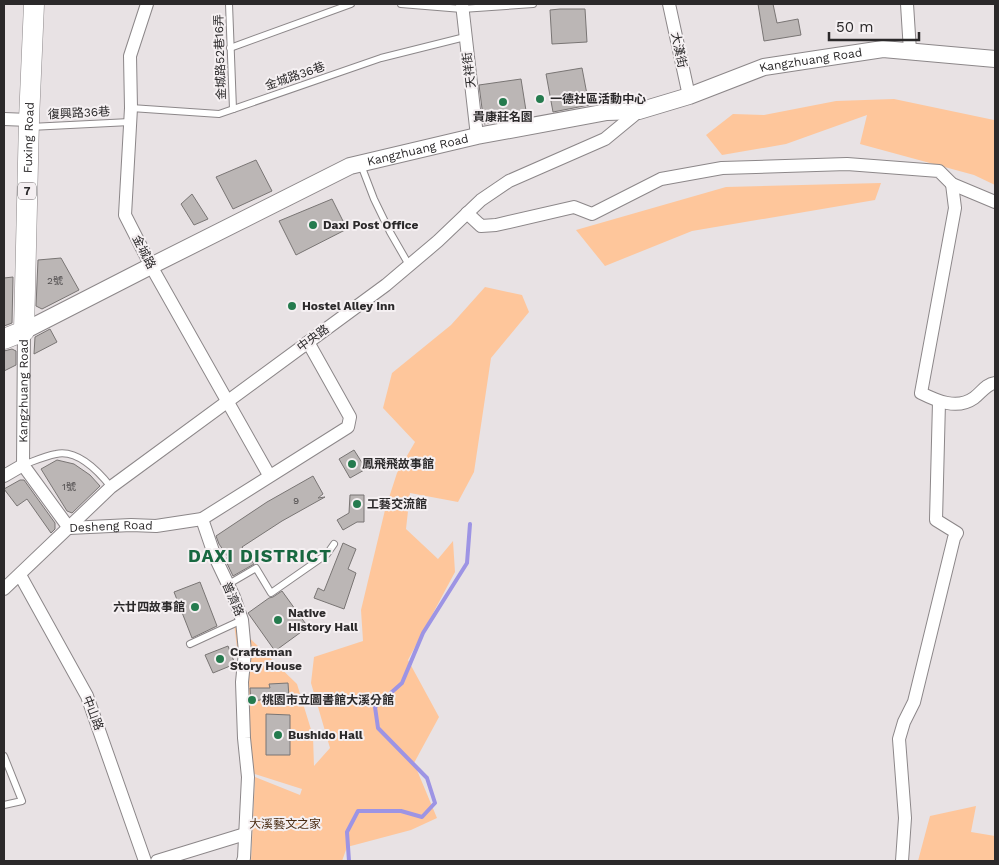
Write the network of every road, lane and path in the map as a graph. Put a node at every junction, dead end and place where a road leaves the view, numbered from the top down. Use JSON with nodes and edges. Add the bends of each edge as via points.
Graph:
{"nodes":[{"id":1,"x":34,"y":4,"type":"edge"},
{"id":2,"x":147,"y":4,"type":"edge"},
{"id":3,"x":229,"y":4,"type":"edge"},
{"id":4,"x":351,"y":4,"type":"edge"},
{"id":5,"x":401,"y":4,"type":"edge"},
{"id":6,"x":533,"y":4,"type":"edge"},
{"id":7,"x":669,"y":4,"type":"edge"},
{"id":8,"x":907,"y":4,"type":"edge"},
{"id":9,"x":462,"y":7,"type":"edge"},
{"id":10,"x":465,"y":37,"type":"junction"},
{"id":11,"x":230,"y":48,"type":"junction"},
{"id":12,"x":910,"y":51,"type":"junction"},
{"id":13,"x":995,"y":59,"type":"edge"},
{"id":14,"x":689,"y":96,"type":"junction"},
{"id":15,"x":130,"y":108,"type":"junction"},
{"id":16,"x":233,"y":109,"type":"junction"},
{"id":17,"x":639,"y":111,"type":"junction"},
{"id":18,"x":4,"y":119,"type":"edge"},
{"id":19,"x":130,"y":122,"type":"junction"},
{"id":20,"x":29,"y":124,"type":"junction"},
{"id":21,"x":476,"y":136,"type":"junction"},
{"id":22,"x":361,"y":164,"type":"junction"},
{"id":23,"x":952,"y":184,"type":"junction"},
{"id":24,"x":995,"y":202,"type":"edge"},
{"id":25,"x":467,"y":213,"type":"junction"},
{"id":26,"x":409,"y":265,"type":"junction"},
{"id":27,"x":151,"y":266,"type":"junction"},
{"id":28,"x":24,"y":331,"type":"junction"},
{"id":29,"x":4,"y":340,"type":"edge"},
{"id":30,"x":308,"y":342,"type":"junction"},
{"id":31,"x":995,"y":383,"type":"edge"},
{"id":32,"x":226,"y":401,"type":"junction"},
{"id":33,"x":939,"y":402,"type":"junction"},
{"id":34,"x":23,"y":465,"type":"junction"},
{"id":35,"x":4,"y":476,"type":"edge"},
{"id":36,"x":269,"y":476,"type":"junction"},
{"id":37,"x":111,"y":487,"type":"junction"},
{"id":38,"x":202,"y":519,"type":"junction"},
{"id":39,"x":69,"y":528,"type":"junction"},
{"id":40,"x":334,"y":544,"type":"dead end"},
{"id":41,"x":20,"y":575,"type":"junction"},
{"id":42,"x":227,"y":585,"type":"junction"},
{"id":43,"x":4,"y":589,"type":"edge"},
{"id":44,"x":242,"y":620,"type":"junction"},
{"id":45,"x":190,"y":644,"type":"dead end"},
{"id":46,"x":4,"y":756,"type":"edge"},
{"id":47,"x":4,"y":805,"type":"edge"},
{"id":48,"x":245,"y":834,"type":"junction"},
{"id":49,"x":146,"y":861,"type":"edge"},
{"id":50,"x":157,"y":861,"type":"edge"},
{"id":51,"x":243,"y":861,"type":"edge"},
{"id":52,"x":902,"y":861,"type":"edge"}],
"edges":[{"from":1,"to":20,"type":"main road","name":"Fuxing Road","number":"7"},
{"from":2,"to":15,"type":"street","name":"金城路","via":[[130,56]]},
{"from":3,"to":11,"type":"lane","name":"金城路52巷16弄"},
{"from":4,"to":11,"type":"lane"},
{"from":5,"to":9,"type":"lane"},
{"from":6,"to":9,"type":"lane"},
{"from":7,"to":14,"type":"street","name":"大漢街"},
{"from":8,"to":12,"type":"street"},
{"from":9,"to":10,"type":"street","name":"天祥街"},
{"from":10,"to":16,"type":"lane","name":"金城路36巷","via":[[381,58]]},
{"from":10,"to":21,"type":"street","name":"天祥街"},
{"from":11,"to":16,"type":"lane","name":"金城路52巷16弄"},
{"from":12,"to":13,"type":"street","name":"Kangzhuang Road"},
{"from":12,"to":14,"type":"street","name":"Kangzhuang Road","via":[[883,49],[764,67]]},
{"from":14,"to":17,"type":"street","name":"Kangzhuang Road"},
{"from":15,"to":16,"type":"lane","name":"金城路36巷","via":[[219,114]]},
{"from":15,"to":19,"type":"street","name":"金城路"},
{"from":17,"to":21,"type":"street","name":"Kangzhuang Road","via":[[607,112]]},
{"from":17,"to":25,"type":"street","name":"中央路","via":[[605,139],[509,181]]},
{"from":18,"to":20,"type":"street"},
{"from":19,"to":20,"type":"lane","name":"復興路36巷"},
{"from":19,"to":27,"type":"street","name":"金城路","via":[[125,215]]},
{"from":20,"to":28,"type":"main road","name":"Fuxing Road","number":"7"},
{"from":21,"to":22,"type":"street","name":"Kangzhuang Road"},
{"from":22,"to":26,"type":"lane","via":[[378,207]]},
{"from":22,"to":27,"type":"street","name":"Kangzhuang Road","via":[[350,166]]},
{"from":23,"to":24,"type":"street"},
{"from":23,"to":25,"type":"street","via":[[939,171],[847,164],[722,168],[661,180],[592,214],[574,207],[480,226]]},
{"from":23,"to":33,"type":"street","via":[[955,208],[921,392]]},
{"from":25,"to":26,"type":"street","name":"中央路"},
{"from":26,"to":30,"type":"street","name":"中央路"},
{"from":27,"to":28,"type":"street","name":"Kangzhuang Road"},
{"from":27,"to":32,"type":"street","name":"金城路"},
{"from":28,"to":29,"type":"main road"},
{"from":28,"to":34,"type":"street","name":"Kangzhuang Road"},
{"from":30,"to":32,"type":"street","name":"中央路"},
{"from":30,"to":36,"type":"street","via":[[350,417],[348,427]]},
{"from":31,"to":33,"type":"street","via":[[960,404]]},
{"from":32,"to":36,"type":"street","name":"金城路"},
{"from":32,"to":37,"type":"street","name":"中央路"},
{"from":33,"to":52,"type":"street","via":[[936,520],[958,533],[954,538],[914,702],[899,739],[905,818]]},
{"from":34,"to":35,"type":"street"},
{"from":34,"to":37,"type":"lane","via":[[58,453],[76,457],[94,467]]},
{"from":34,"to":39,"type":"street","name":"Desheng Road"},
{"from":36,"to":38,"type":"street"},
{"from":37,"to":39,"type":"street","name":"中央路"},
{"from":38,"to":39,"type":"street","name":"Desheng Road","via":[[156,526]]},
{"from":38,"to":42,"type":"street","name":"普濟路"},
{"from":39,"to":41,"type":"street","name":"中央路"},
{"from":40,"to":42,"type":"lane","via":[[327,554],[270,592],[256,568]]},
{"from":41,"to":43,"type":"street","name":"中央路"},
{"from":41,"to":49,"type":"street","name":"中山路","via":[[87,696]]},
{"from":42,"to":44,"type":"street","name":"普濟路"},
{"from":44,"to":45,"type":"lane"},
{"from":44,"to":48,"type":"street","name":"普濟路","via":[[244,738],[248,777]]},
{"from":46,"to":47,"type":"lane","via":[[22,801]]},
{"from":48,"to":50,"type":"street"},
{"from":48,"to":51,"type":"street","name":"普濟路"}]}
